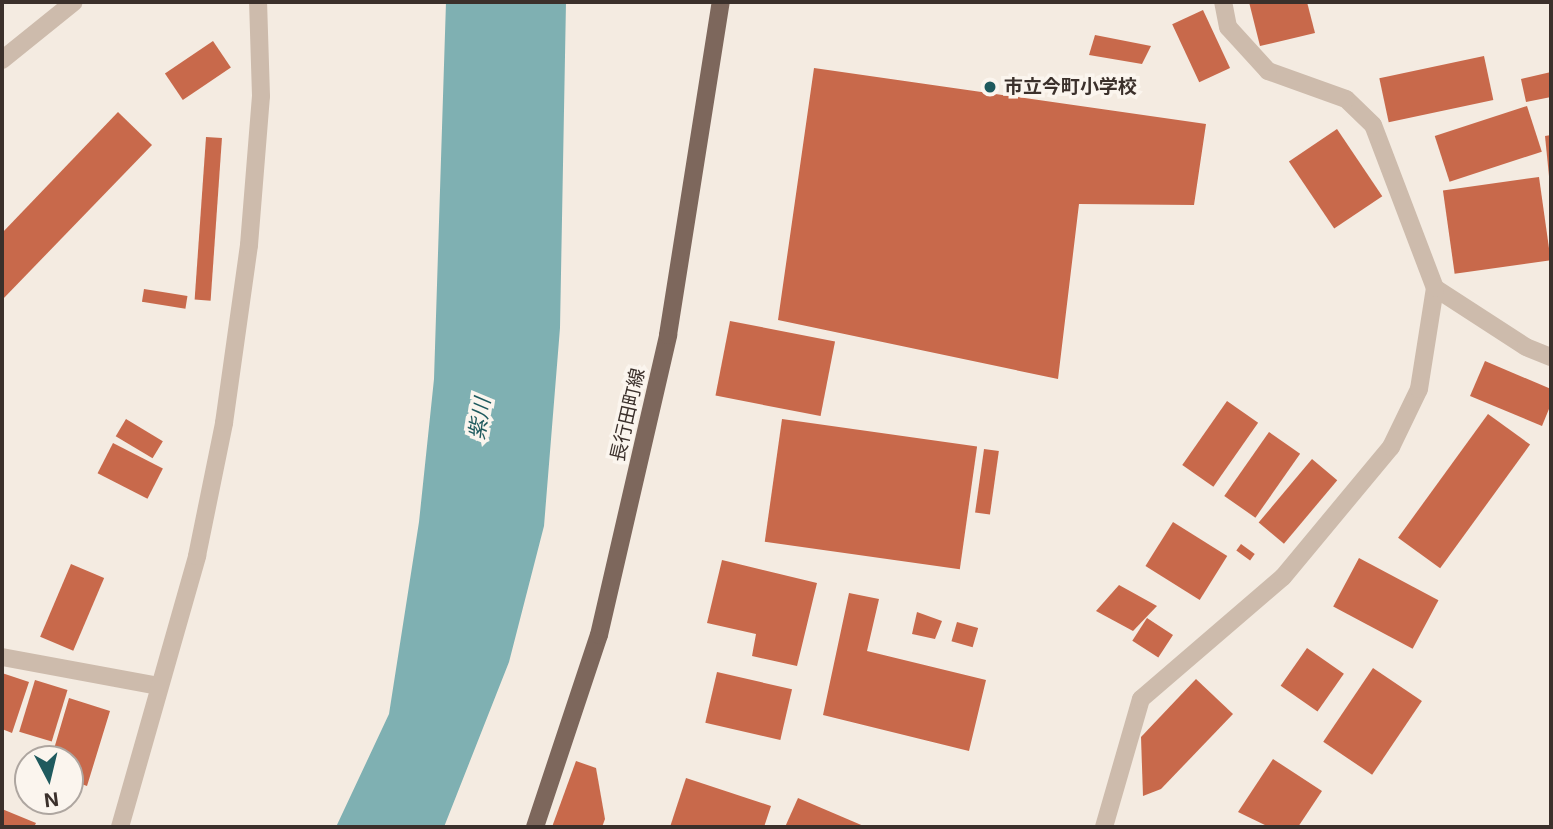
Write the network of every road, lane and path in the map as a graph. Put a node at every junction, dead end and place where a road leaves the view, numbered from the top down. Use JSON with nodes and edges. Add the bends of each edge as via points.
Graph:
{"nodes":[{"id":1,"x":74,"y":2,"type":"edge"},
{"id":2,"x":258,"y":2,"type":"edge"},
{"id":3,"x":721,"y":2,"type":"edge"},
{"id":4,"x":1223,"y":2,"type":"edge"},
{"id":5,"x":2,"y":60,"type":"edge"},
{"id":6,"x":1435,"y":288,"type":"junction"},
{"id":7,"x":1551,"y":357,"type":"edge"},
{"id":8,"x":2,"y":657,"type":"edge"},
{"id":9,"x":159,"y":686,"type":"junction"},
{"id":10,"x":120,"y":827,"type":"edge"},
{"id":11,"x":535,"y":827,"type":"edge"},
{"id":12,"x":1104,"y":827,"type":"edge"}],
"edges":[{"from":1,"to":5,"type":"street"},
{"from":2,"to":9,"type":"street","via":[[261,96],[249,245],[224,423],[197,556]]},
{"from":3,"to":11,"type":"main road","name":"長行田町線","via":[[668,335],[599,635]]},
{"from":4,"to":6,"type":"street","via":[[1228,27],[1268,71],[1346,99],[1373,125]]},
{"from":6,"to":7,"type":"street","via":[[1526,347]]},
{"from":6,"to":12,"type":"street","via":[[1419,389],[1391,447],[1283,577],[1141,699]]},
{"from":8,"to":9,"type":"street"},
{"from":9,"to":10,"type":"street"}]}
